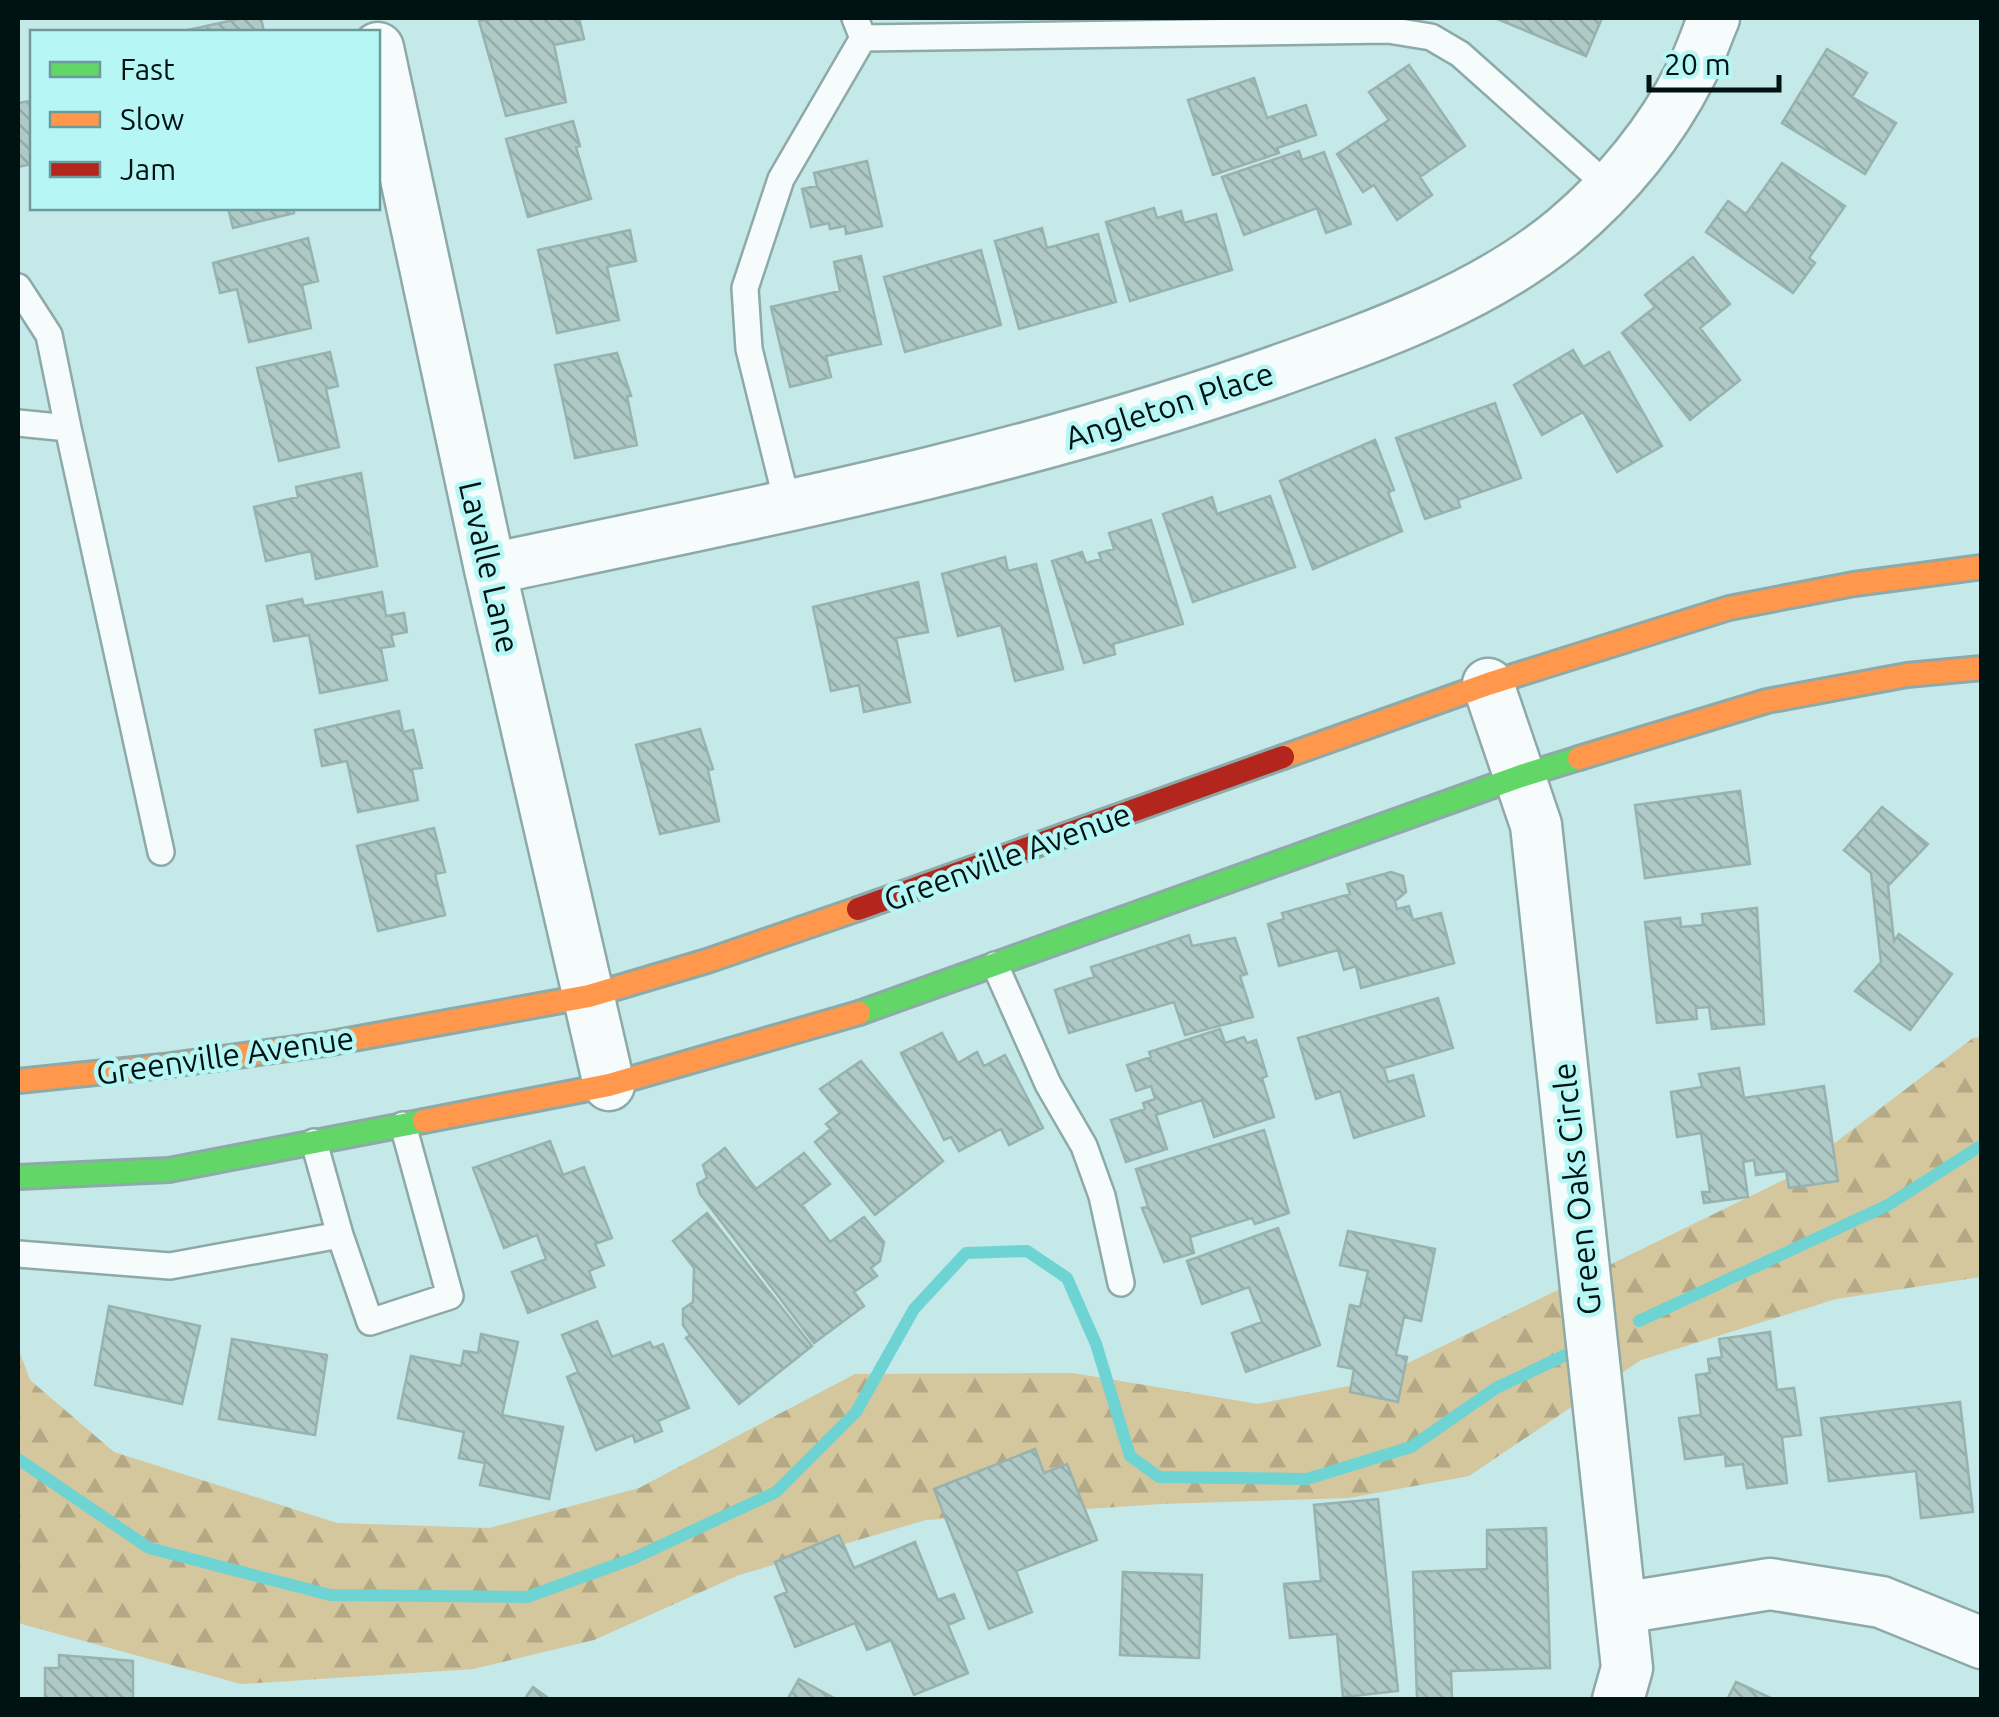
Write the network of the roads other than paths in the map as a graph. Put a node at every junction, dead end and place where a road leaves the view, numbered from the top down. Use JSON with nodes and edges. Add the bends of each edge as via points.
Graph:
{"nodes":[{"id":1,"x":1714,"y":18,"type":"edge"},
{"id":2,"x":859,"y":28,"type":"edge"},
{"id":3,"x":380,"y":57,"type":"edge"},
{"id":4,"x":1610,"y":188,"type":"junction"},
{"id":5,"x":18,"y":287,"type":"edge"},
{"id":6,"x":18,"y":423,"type":"edge"},
{"id":7,"x":68,"y":428,"type":"junction"},
{"id":8,"x":788,"y":506,"type":"junction"},
{"id":9,"x":1982,"y":567,"type":"edge"},
{"id":10,"x":490,"y":569,"type":"junction"},
{"id":11,"x":1982,"y":668,"type":"edge"},
{"id":12,"x":1488,"y":684,"type":"junction"},
{"id":13,"x":1521,"y":776,"type":"junction"},
{"id":14,"x":161,"y":852,"type":"dead end"},
{"id":15,"x":994,"y":965,"type":"junction"},
{"id":16,"x":589,"y":996,"type":"junction"},
{"id":17,"x":18,"y":1080,"type":"edge"},
{"id":18,"x":609,"y":1085,"type":"junction"},
{"id":19,"x":402,"y":1125,"type":"junction"},
{"id":20,"x":314,"y":1142,"type":"junction"},
{"id":21,"x":18,"y":1177,"type":"edge"},
{"id":22,"x":340,"y":1234,"type":"junction"},
{"id":23,"x":18,"y":1254,"type":"edge"},
{"id":24,"x":1121,"y":1284,"type":"dead end"},
{"id":25,"x":1622,"y":1608,"type":"junction"},
{"id":26,"x":1982,"y":1643,"type":"edge"},
{"id":27,"x":1618,"y":1700,"type":"edge"}],
"edges":[{"from":1,"to":4,"type":"street","name":"Angleton Place","via":[[1691,74],[1649,143]]},
{"from":2,"to":4,"type":"lane","via":[[1388,30],[1431,37],[1460,54]]},
{"from":2,"to":8,"type":"lane","via":[[782,180],[745,288],[749,348]]},
{"from":3,"to":10,"type":"street","name":"Lavalle Lane"},
{"from":4,"to":8,"type":"street","name":"Angleton Place","via":[[1502,274],[1328,352],[1060,440]]},
{"from":5,"to":7,"type":"lane","via":[[48,336]]},
{"from":6,"to":7,"type":"lane"},
{"from":7,"to":14,"type":"lane"},
{"from":8,"to":10,"type":"street","name":"Angleton Place"},
{"from":9,"to":12,"type":"main road","name":"Greenville Avenue","via":[[1729,608]]},
{"from":10,"to":16,"type":"street","name":"Lavalle Lane"},
{"from":11,"to":13,"type":"main road","via":[[1767,700]]},
{"from":12,"to":13,"type":"street","name":"Green Oaks Circle"},
{"from":12,"to":16,"type":"main road","name":"Greenville Avenue","via":[[800,929]]},
{"from":13,"to":15,"type":"main road"},
{"from":13,"to":25,"type":"street","name":"Green Oaks Circle","via":[[1536,826]]},
{"from":15,"to":18,"type":"main road","via":[[854,1014]]},
{"from":15,"to":24,"type":"lane","via":[[1084,1146]]},
{"from":16,"to":17,"type":"main road","name":"Greenville Avenue","via":[[326,1044]]},
{"from":16,"to":18,"type":"street","name":"Lavalle Lane"},
{"from":18,"to":19,"type":"main road"},
{"from":19,"to":20,"type":"main road"},
{"from":19,"to":22,"type":"lane","via":[[450,1296],[370,1322]]},
{"from":20,"to":21,"type":"main road","via":[[168,1170]]},
{"from":20,"to":22,"type":"lane"},
{"from":22,"to":23,"type":"lane","via":[[170,1266]]},
{"from":25,"to":26,"type":"street","via":[[1770,1584],[1881,1602]]},
{"from":25,"to":27,"type":"street","name":"Green Oaks Circle","via":[[1627,1668]]}]}
